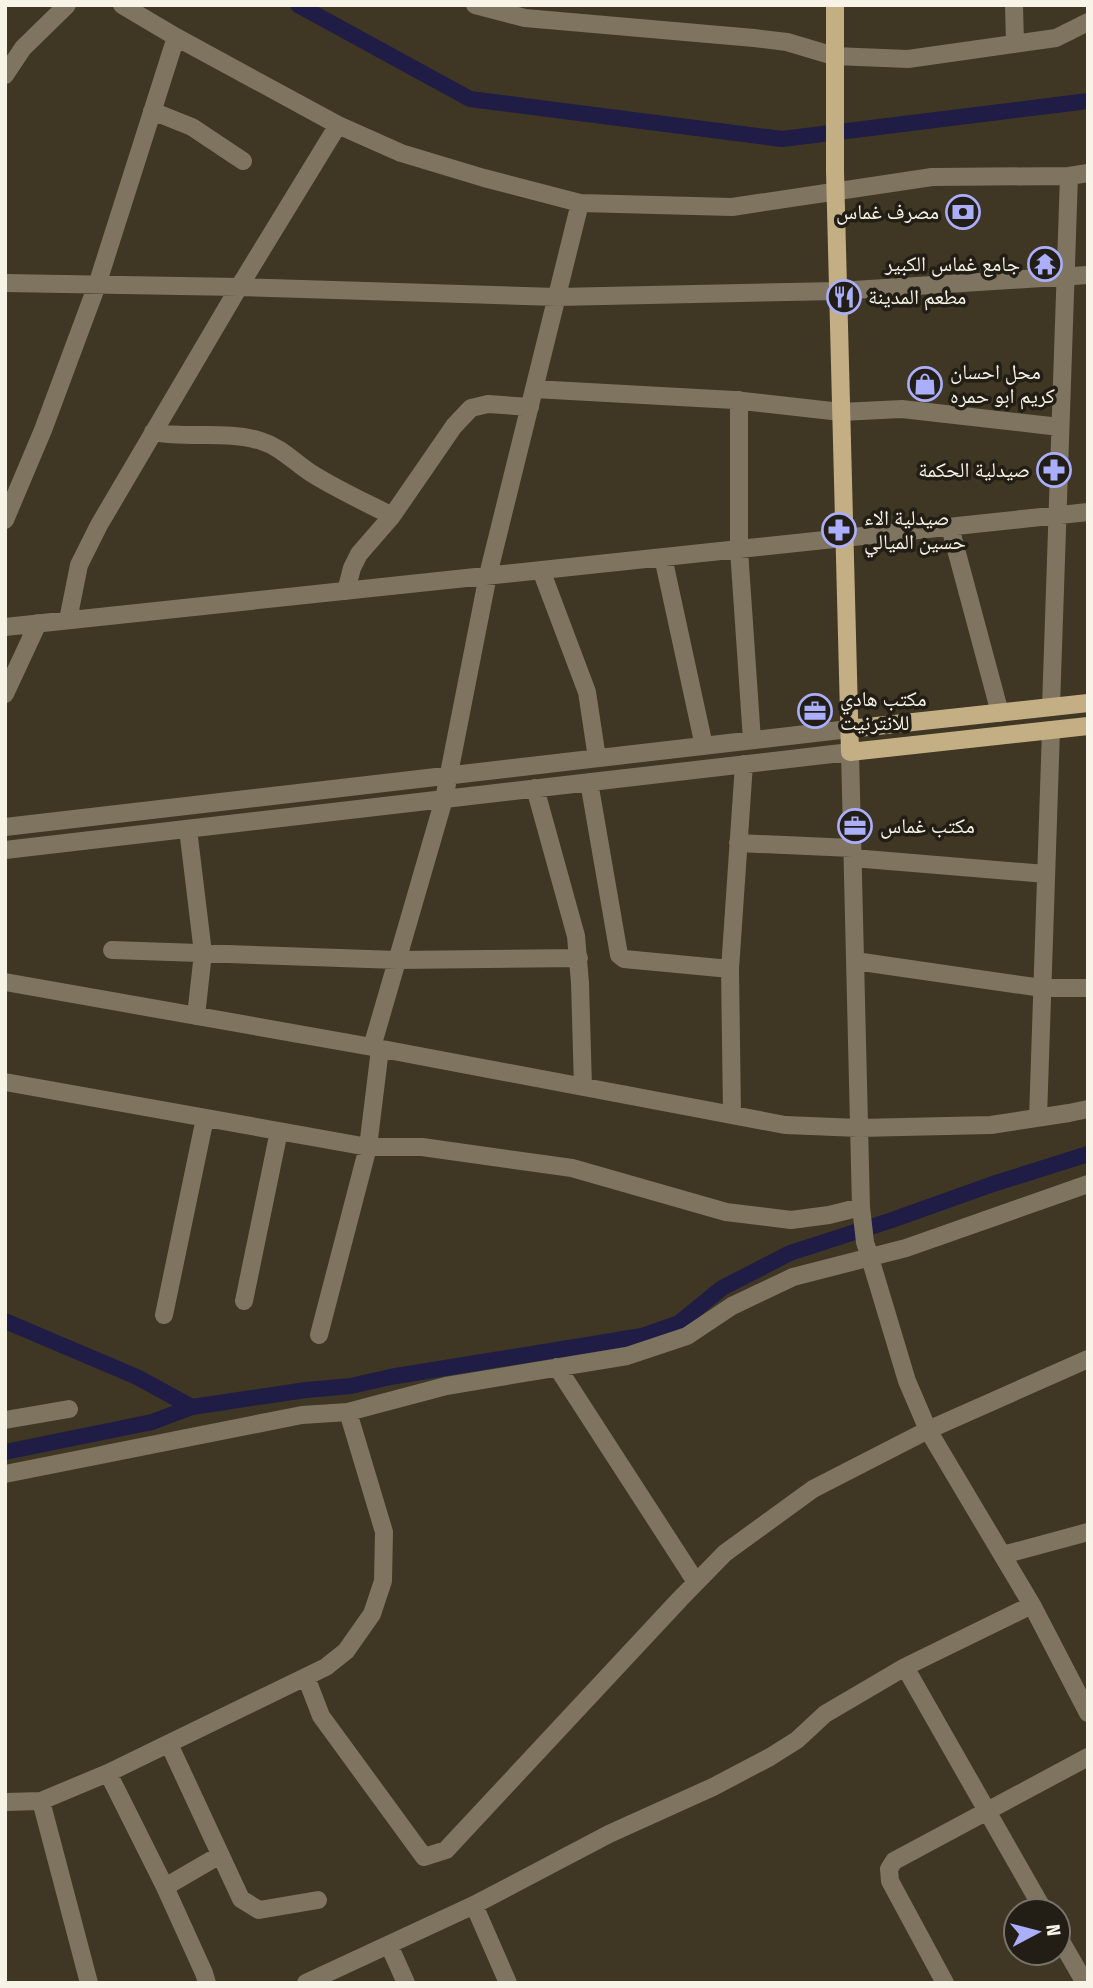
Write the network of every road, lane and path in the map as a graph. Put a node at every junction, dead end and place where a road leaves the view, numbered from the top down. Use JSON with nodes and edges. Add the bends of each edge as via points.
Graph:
{"nodes":[{"id":1,"x":67,"y":5,"type":"edge"},
{"id":2,"x":122,"y":5,"type":"edge"},
{"id":3,"x":475,"y":5,"type":"edge"},
{"id":4,"x":587,"y":5,"type":"edge"},
{"id":5,"x":835,"y":5,"type":"edge"},
{"id":6,"x":1014,"y":5,"type":"edge"},
{"id":7,"x":1088,"y":22,"type":"edge"},
{"id":8,"x":582,"y":23,"type":"junction"},
{"id":9,"x":176,"y":37,"type":"junction"},
{"id":10,"x":1014,"y":44,"type":"junction"},
{"id":11,"x":834,"y":56,"type":"junction"},
{"id":12,"x":5,"y":75,"type":"edge"},
{"id":13,"x":152,"y":111,"type":"junction"},
{"id":14,"x":338,"y":125,"type":"junction"},
{"id":15,"x":243,"y":161,"type":"dead end"},
{"id":16,"x":1088,"y":173,"type":"edge"},
{"id":17,"x":1069,"y":176,"type":"junction"},
{"id":18,"x":835,"y":192,"type":"junction"},
{"id":19,"x":580,"y":202,"type":"junction"},
{"id":20,"x":1088,"y":275,"type":"edge"},
{"id":21,"x":1065,"y":277,"type":"junction"},
{"id":22,"x":5,"y":284,"type":"edge"},
{"id":23,"x":97,"y":285,"type":"junction"},
{"id":24,"x":239,"y":287,"type":"junction"},
{"id":25,"x":838,"y":291,"type":"junction"},
{"id":26,"x":557,"y":298,"type":"junction"},
{"id":27,"x":534,"y":388,"type":"junction"},
{"id":28,"x":739,"y":400,"type":"junction"},
{"id":29,"x":530,"y":407,"type":"junction"},
{"id":30,"x":841,"y":412,"type":"junction"},
{"id":31,"x":1060,"y":427,"type":"junction"},
{"id":32,"x":153,"y":432,"type":"junction"},
{"id":33,"x":1088,"y":512,"type":"edge"},
{"id":34,"x":392,"y":516,"type":"junction"},
{"id":35,"x":1058,"y":516,"type":"junction"},
{"id":36,"x":5,"y":520,"type":"edge"},
{"id":37,"x":950,"y":527,"type":"junction"},
{"id":38,"x":844,"y":539,"type":"junction"},
{"id":39,"x":739,"y":550,"type":"junction"},
{"id":40,"x":663,"y":557,"type":"junction"},
{"id":41,"x":541,"y":570,"type":"junction"},
{"id":42,"x":488,"y":575,"type":"junction"},
{"id":43,"x":346,"y":591,"type":"junction"},
{"id":44,"x":68,"y":620,"type":"junction"},
{"id":45,"x":38,"y":624,"type":"junction"},
{"id":46,"x":5,"y":627,"type":"edge"},
{"id":47,"x":5,"y":694,"type":"edge"},
{"id":48,"x":1088,"y":703,"type":"edge"},
{"id":49,"x":1051,"y":707,"type":"junction"},
{"id":50,"x":1000,"y":713,"type":"junction"},
{"id":51,"x":1088,"y":726,"type":"edge"},
{"id":52,"x":849,"y":729,"type":"junction"},
{"id":53,"x":1051,"y":730,"type":"junction"},
{"id":54,"x":752,"y":740,"type":"junction"},
{"id":55,"x":704,"y":746,"type":"junction"},
{"id":56,"x":849,"y":752,"type":"junction"},
{"id":57,"x":597,"y":758,"type":"junction"},
{"id":58,"x":744,"y":764,"type":"junction"},
{"id":59,"x":449,"y":775,"type":"junction"},
{"id":60,"x":589,"y":782,"type":"junction"},
{"id":61,"x":535,"y":788,"type":"junction"},
{"id":62,"x":444,"y":799,"type":"junction"},
{"id":63,"x":5,"y":827,"type":"edge"},
{"id":64,"x":188,"y":829,"type":"junction"},
{"id":65,"x":738,"y":843,"type":"junction"},
{"id":66,"x":5,"y":850,"type":"edge"},
{"id":67,"x":852,"y":853,"type":"junction"},
{"id":68,"x":1046,"y":874,"type":"junction"},
{"id":69,"x":111,"y":950,"type":"dead end"},
{"id":70,"x":203,"y":953,"type":"junction"},
{"id":71,"x":579,"y":958,"type":"junction"},
{"id":72,"x":397,"y":960,"type":"junction"},
{"id":73,"x":855,"y":961,"type":"junction"},
{"id":74,"x":730,"y":969,"type":"junction"},
{"id":75,"x":5,"y":982,"type":"edge"},
{"id":76,"x":1042,"y":988,"type":"junction"},
{"id":77,"x":1088,"y":988,"type":"edge"},
{"id":78,"x":196,"y":1016,"type":"junction"},
{"id":79,"x":376,"y":1048,"type":"junction"},
{"id":80,"x":5,"y":1082,"type":"edge"},
{"id":81,"x":583,"y":1087,"type":"junction"},
{"id":82,"x":1088,"y":1109,"type":"edge"},
{"id":83,"x":732,"y":1115,"type":"junction"},
{"id":84,"x":205,"y":1118,"type":"junction"},
{"id":85,"x":1038,"y":1118,"type":"junction"},
{"id":86,"x":859,"y":1128,"type":"junction"},
{"id":87,"x":279,"y":1131,"type":"junction"},
{"id":88,"x":368,"y":1147,"type":"junction"},
{"id":89,"x":1088,"y":1184,"type":"edge"},
{"id":90,"x":861,"y":1207,"type":"junction"},
{"id":91,"x":867,"y":1250,"type":"junction"},
{"id":92,"x":244,"y":1301,"type":"dead end"},
{"id":93,"x":164,"y":1315,"type":"dead end"},
{"id":94,"x":319,"y":1335,"type":"dead end"},
{"id":95,"x":1088,"y":1359,"type":"edge"},
{"id":96,"x":557,"y":1367,"type":"junction"},
{"id":97,"x":69,"y":1409,"type":"dead end"},
{"id":98,"x":348,"y":1412,"type":"junction"},
{"id":99,"x":5,"y":1420,"type":"edge"},
{"id":100,"x":928,"y":1430,"type":"junction"},
{"id":101,"x":5,"y":1474,"type":"edge"},
{"id":102,"x":1088,"y":1532,"type":"edge"},
{"id":103,"x":1003,"y":1555,"type":"junction"},
{"id":104,"x":696,"y":1582,"type":"junction"},
{"id":105,"x":1032,"y":1605,"type":"junction"},
{"id":106,"x":905,"y":1667,"type":"junction"},
{"id":107,"x":306,"y":1677,"type":"junction"},
{"id":108,"x":1088,"y":1713,"type":"edge"},
{"id":109,"x":169,"y":1744,"type":"junction"},
{"id":110,"x":1088,"y":1757,"type":"edge"},
{"id":111,"x":108,"y":1773,"type":"junction"},
{"id":112,"x":41,"y":1801,"type":"junction"},
{"id":113,"x":5,"y":1802,"type":"edge"},
{"id":114,"x":987,"y":1811,"type":"junction"},
{"id":115,"x":220,"y":1855,"type":"junction"},
{"id":116,"x":165,"y":1887,"type":"junction"},
{"id":117,"x":1036,"y":1897,"type":"edge"},
{"id":118,"x":318,"y":1900,"type":"dead end"},
{"id":119,"x":474,"y":1905,"type":"junction"},
{"id":120,"x":389,"y":1945,"type":"junction"},
{"id":121,"x":1072,"y":1961,"type":"edge"},
{"id":122,"x":89,"y":1983,"type":"edge"},
{"id":123,"x":207,"y":1983,"type":"edge"},
{"id":124,"x":306,"y":1983,"type":"edge"},
{"id":125,"x":406,"y":1983,"type":"edge"},
{"id":126,"x":508,"y":1983,"type":"edge"},
{"id":127,"x":945,"y":1983,"type":"edge"},
{"id":128,"x":1084,"y":1983,"type":"edge"}],
"edges":[{"from":1,"to":12,"type":"street","via":[[23,48]]},
{"from":2,"to":9,"type":"street"},
{"from":3,"to":8,"type":"street","via":[[524,18]]},
{"from":4,"to":8,"type":"street"},
{"from":5,"to":11,"type":"main road"},
{"from":6,"to":10,"type":"street"},
{"from":7,"to":10,"type":"street","via":[[1056,38]]},
{"from":8,"to":11,"type":"street","via":[[787,42]]},
{"from":9,"to":13,"type":"street"},
{"from":9,"to":14,"type":"street"},
{"from":10,"to":11,"type":"street","via":[[908,59]]},
{"from":11,"to":18,"type":"main road"},
{"from":13,"to":15,"type":"street","via":[[192,127]]},
{"from":13,"to":23,"type":"street"},
{"from":14,"to":19,"type":"street","via":[[401,153]]},
{"from":14,"to":24,"type":"street"},
{"from":16,"to":17,"type":"street"},
{"from":17,"to":18,"type":"street","via":[[932,177]]},
{"from":17,"to":21,"type":"street"},
{"from":18,"to":19,"type":"street","via":[[732,207]]},
{"from":18,"to":25,"type":"main road"},
{"from":19,"to":26,"type":"street"},
{"from":20,"to":21,"type":"street"},
{"from":21,"to":25,"type":"street"},
{"from":21,"to":31,"type":"street"},
{"from":22,"to":23,"type":"street"},
{"from":23,"to":24,"type":"street"},
{"from":23,"to":36,"type":"street","via":[[44,430]]},
{"from":24,"to":26,"type":"street"},
{"from":24,"to":32,"type":"street"},
{"from":25,"to":26,"type":"street"},
{"from":25,"to":30,"type":"main road"},
{"from":26,"to":27,"type":"street"},
{"from":27,"to":28,"type":"street"},
{"from":27,"to":29,"type":"street"},
{"from":28,"to":30,"type":"street"},
{"from":28,"to":39,"type":"street"},
{"from":29,"to":34,"type":"street","via":[[488,404],[471,408]]},
{"from":29,"to":42,"type":"street"},
{"from":30,"to":31,"type":"street","via":[[902,409]]},
{"from":30,"to":38,"type":"main road"},
{"from":31,"to":35,"type":"street"},
{"from":32,"to":34,"type":"street","via":[[261,441]]},
{"from":32,"to":44,"type":"street","via":[[79,565]]},
{"from":33,"to":35,"type":"street"},
{"from":34,"to":43,"type":"street","via":[[359,554]]},
{"from":35,"to":37,"type":"street"},
{"from":35,"to":49,"type":"street"},
{"from":37,"to":38,"type":"street"},
{"from":37,"to":50,"type":"street"},
{"from":38,"to":39,"type":"street"},
{"from":38,"to":52,"type":"main road"},
{"from":39,"to":40,"type":"street"},
{"from":39,"to":54,"type":"street"},
{"from":40,"to":41,"type":"street"},
{"from":40,"to":55,"type":"street"},
{"from":41,"to":42,"type":"street"},
{"from":41,"to":57,"type":"street","via":[[587,692]]},
{"from":42,"to":43,"type":"street"},
{"from":42,"to":59,"type":"street"},
{"from":43,"to":44,"type":"street"},
{"from":44,"to":45,"type":"street"},
{"from":45,"to":46,"type":"street"},
{"from":45,"to":47,"type":"street"},
{"from":48,"to":49,"type":"main road"},
{"from":49,"to":50,"type":"main road"},
{"from":50,"to":52,"type":"main road"},
{"from":51,"to":53,"type":"main road"},
{"from":52,"to":54,"type":"street"},
{"from":52,"to":56,"type":"main road"},
{"from":53,"to":56,"type":"main road"},
{"from":53,"to":68,"type":"street"},
{"from":54,"to":55,"type":"street"},
{"from":55,"to":57,"type":"street"},
{"from":56,"to":58,"type":"street"},
{"from":56,"to":67,"type":"street"},
{"from":57,"to":59,"type":"street"},
{"from":58,"to":60,"type":"street"},
{"from":58,"to":65,"type":"street"},
{"from":59,"to":62,"type":"street"},
{"from":59,"to":63,"type":"street"},
{"from":60,"to":61,"type":"street"},
{"from":60,"to":74,"type":"street","via":[[619,955]]},
{"from":61,"to":62,"type":"street"},
{"from":61,"to":71,"type":"street"},
{"from":62,"to":64,"type":"street"},
{"from":62,"to":72,"type":"street"},
{"from":64,"to":66,"type":"street"},
{"from":64,"to":70,"type":"street"},
{"from":65,"to":67,"type":"street"},
{"from":65,"to":74,"type":"street"},
{"from":67,"to":68,"type":"street"},
{"from":67,"to":73,"type":"street"},
{"from":68,"to":76,"type":"street"},
{"from":69,"to":70,"type":"street"},
{"from":70,"to":72,"type":"street"},
{"from":70,"to":78,"type":"street"},
{"from":71,"to":72,"type":"street"},
{"from":71,"to":81,"type":"street"},
{"from":72,"to":79,"type":"street"},
{"from":73,"to":76,"type":"street"},
{"from":73,"to":86,"type":"street"},
{"from":74,"to":83,"type":"street"},
{"from":75,"to":78,"type":"street"},
{"from":76,"to":77,"type":"street"},
{"from":76,"to":85,"type":"street"},
{"from":78,"to":79,"type":"street"},
{"from":79,"to":81,"type":"street"},
{"from":79,"to":88,"type":"street"},
{"from":80,"to":84,"type":"street"},
{"from":81,"to":83,"type":"street"},
{"from":82,"to":85,"type":"street"},
{"from":83,"to":86,"type":"street","via":[[785,1125]]},
{"from":84,"to":87,"type":"street"},
{"from":84,"to":93,"type":"street"},
{"from":85,"to":86,"type":"street","via":[[991,1125]]},
{"from":86,"to":90,"type":"street"},
{"from":87,"to":88,"type":"street"},
{"from":87,"to":92,"type":"street"},
{"from":88,"to":90,"type":"street","via":[[422,1147],[572,1168],[752,1216],[791,1220]]},
{"from":88,"to":94,"type":"street"},
{"from":89,"to":91,"type":"street","via":[[906,1248]]},
{"from":90,"to":91,"type":"street"},
{"from":91,"to":96,"type":"street","via":[[732,1306],[687,1336],[626,1356]]},
{"from":91,"to":100,"type":"street","via":[[907,1381]]},
{"from":95,"to":100,"type":"street"},
{"from":96,"to":98,"type":"street","via":[[446,1385]]},
{"from":96,"to":104,"type":"street"},
{"from":97,"to":99,"type":"street"},
{"from":98,"to":101,"type":"street","via":[[302,1415]]},
{"from":98,"to":107,"type":"street","via":[[383,1532],[383,1581],[372,1614],[346,1651]]},
{"from":100,"to":103,"type":"street"},
{"from":100,"to":104,"type":"street","via":[[813,1489],[725,1553]]},
{"from":102,"to":103,"type":"street"},
{"from":103,"to":105,"type":"street"},
{"from":104,"to":107,"type":"street","via":[[446,1850],[430,1856],[424,1857],[321,1716]]},
{"from":105,"to":106,"type":"street"},
{"from":105,"to":108,"type":"street"},
{"from":106,"to":114,"type":"street"},
{"from":106,"to":119,"type":"street","via":[[825,1714],[770,1757]]},
{"from":107,"to":109,"type":"street"},
{"from":109,"to":111,"type":"street"},
{"from":109,"to":115,"type":"street"},
{"from":110,"to":114,"type":"street"},
{"from":111,"to":112,"type":"street"},
{"from":111,"to":116,"type":"street"},
{"from":112,"to":113,"type":"street"},
{"from":112,"to":122,"type":"street"},
{"from":114,"to":117,"type":"street"},
{"from":114,"to":127,"type":"street","via":[[894,1861],[889,1869],[890,1881]]},
{"from":115,"to":116,"type":"street"},
{"from":115,"to":118,"type":"street","via":[[241,1899],[259,1910]]},
{"from":116,"to":123,"type":"street"},
{"from":119,"to":120,"type":"street"},
{"from":119,"to":126,"type":"street"},
{"from":120,"to":124,"type":"street"},
{"from":120,"to":125,"type":"street"},
{"from":121,"to":128,"type":"street"}]}
